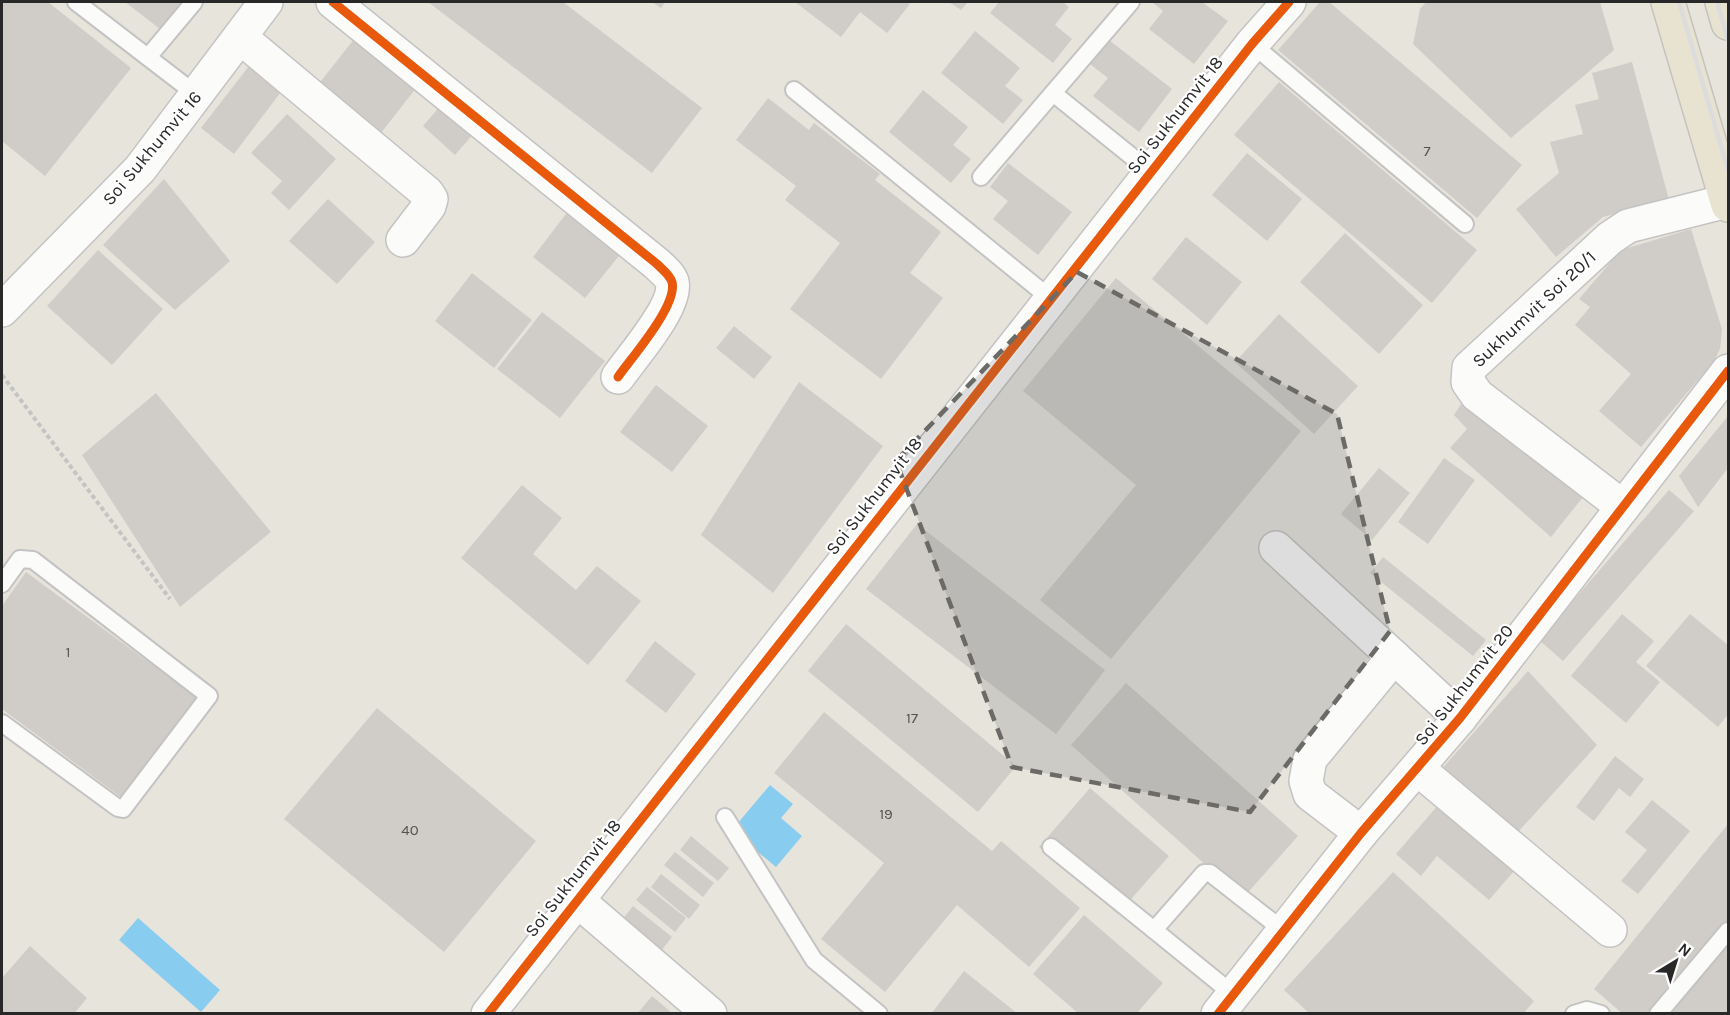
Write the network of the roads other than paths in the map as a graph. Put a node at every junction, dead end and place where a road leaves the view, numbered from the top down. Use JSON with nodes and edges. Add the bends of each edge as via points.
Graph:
{"nodes":[{"id":1,"x":76,"y":2,"type":"edge"},
{"id":2,"x":194,"y":2,"type":"edge"},
{"id":3,"x":266,"y":2,"type":"edge"},
{"id":4,"x":333,"y":2,"type":"edge"},
{"id":5,"x":1131,"y":2,"type":"edge"},
{"id":6,"x":1668,"y":2,"type":"edge"},
{"id":7,"x":1722,"y":2,"type":"edge"},
{"id":8,"x":1278,"y":5,"type":"edge"},
{"id":9,"x":1728,"y":23,"type":"edge"},
{"id":10,"x":240,"y":37,"type":"junction"},
{"id":11,"x":1252,"y":44,"type":"junction"},
{"id":12,"x":147,"y":57,"type":"junction"},
{"id":13,"x":794,"y":90,"type":"dead end"},
{"id":14,"x":1053,"y":93,"type":"junction"},
{"id":15,"x":197,"y":95,"type":"junction"},
{"id":16,"x":1151,"y":172,"type":"junction"},
{"id":17,"x":981,"y":177,"type":"dead end"},
{"id":18,"x":1728,"y":203,"type":"edge"},
{"id":19,"x":1465,"y":224,"type":"dead end"},
{"id":20,"x":403,"y":240,"type":"dead end"},
{"id":21,"x":1051,"y":299,"type":"junction"},
{"id":22,"x":2,"y":310,"type":"edge"},
{"id":23,"x":1728,"y":371,"type":"edge"},
{"id":24,"x":618,"y":377,"type":"dead end"},
{"id":25,"x":1623,"y":507,"type":"junction"},
{"id":26,"x":1276,"y":548,"type":"dead end"},
{"id":27,"x":2,"y":584,"type":"edge"},
{"id":28,"x":1394,"y":657,"type":"junction"},
{"id":29,"x":1460,"y":718,"type":"junction"},
{"id":30,"x":2,"y":723,"type":"edge"},
{"id":31,"x":1418,"y":769,"type":"junction"},
{"id":32,"x":725,"y":817,"type":"dead end"},
{"id":33,"x":1361,"y":833,"type":"junction"},
{"id":34,"x":1051,"y":847,"type":"dead end"},
{"id":35,"x":577,"y":900,"type":"junction"},
{"id":36,"x":1154,"y":930,"type":"junction"},
{"id":37,"x":1610,"y":930,"type":"dead end"},
{"id":38,"x":1284,"y":931,"type":"junction"},
{"id":39,"x":1728,"y":931,"type":"edge"},
{"id":40,"x":1226,"y":1004,"type":"edge"},
{"id":41,"x":488,"y":1014,"type":"edge"},
{"id":42,"x":710,"y":1014,"type":"edge"},
{"id":43,"x":879,"y":1014,"type":"edge"},
{"id":44,"x":1574,"y":1014,"type":"edge"},
{"id":45,"x":1601,"y":1014,"type":"edge"},
{"id":46,"x":1658,"y":1014,"type":"edge"}],
"edges":[{"from":1,"to":12,"type":"lane"},
{"from":2,"to":12,"type":"lane"},
{"from":3,"to":10,"type":"street","name":"Soi Sukhumvit 16"},
{"from":4,"to":24,"type":"street","via":[[672,279],[673,294],[663,313]]},
{"from":5,"to":14,"type":"lane"},
{"from":6,"to":18,"type":"main road"},
{"from":7,"to":9,"type":"main road"},
{"from":8,"to":11,"type":"street","name":"Soi Sukhumvit 18"},
{"from":10,"to":15,"type":"street","name":"Soi Sukhumvit 16"},
{"from":10,"to":20,"type":"street","via":[[427,193],[431,199],[429,206]]},
{"from":11,"to":16,"type":"street","name":"Soi Sukhumvit 18"},
{"from":11,"to":19,"type":"lane"},
{"from":12,"to":15,"type":"lane"},
{"from":13,"to":21,"type":"lane"},
{"from":14,"to":16,"type":"lane"},
{"from":14,"to":17,"type":"lane"},
{"from":15,"to":22,"type":"street","name":"Soi Sukhumvit 16","via":[[140,169]]},
{"from":16,"to":21,"type":"street","name":"Soi Sukhumvit 18"},
{"from":18,"to":25,"type":"street","name":"Sukhumvit Soi 20/1","via":[[1628,226],[1610,238],[1469,368],[1468,382],[1477,395]]},
{"from":21,"to":35,"type":"street","name":"Soi Sukhumvit 18"},
{"from":23,"to":25,"type":"street","name":"Soi Sukhumvit 20"},
{"from":25,"to":29,"type":"street","name":"Soi Sukhumvit 20"},
{"from":26,"to":28,"type":"street"},
{"from":27,"to":30,"type":"lane","via":[[20,559],[33,560],[209,696],[123,809]]},
{"from":28,"to":29,"type":"street"},
{"from":28,"to":33,"type":"street","via":[[1310,759],[1305,781],[1310,794]]},
{"from":29,"to":31,"type":"street","name":"Soi Sukhumvit 20"},
{"from":31,"to":33,"type":"street","name":"Soi Sukhumvit 20"},
{"from":31,"to":37,"type":"street"},
{"from":32,"to":43,"type":"lane","via":[[814,960]]},
{"from":33,"to":38,"type":"street","name":"Soi Sukhumvit 20"},
{"from":34,"to":36,"type":"lane"},
{"from":35,"to":41,"type":"street","name":"Soi Sukhumvit 18"},
{"from":35,"to":42,"type":"street"},
{"from":36,"to":38,"type":"lane","via":[[1203,873],[1210,873]]},
{"from":36,"to":40,"type":"lane"},
{"from":38,"to":40,"type":"street","name":"Soi Sukhumvit 20"},
{"from":39,"to":46,"type":"lane"},
{"from":44,"to":45,"type":"lane","via":[[1587,1010]]}]}
